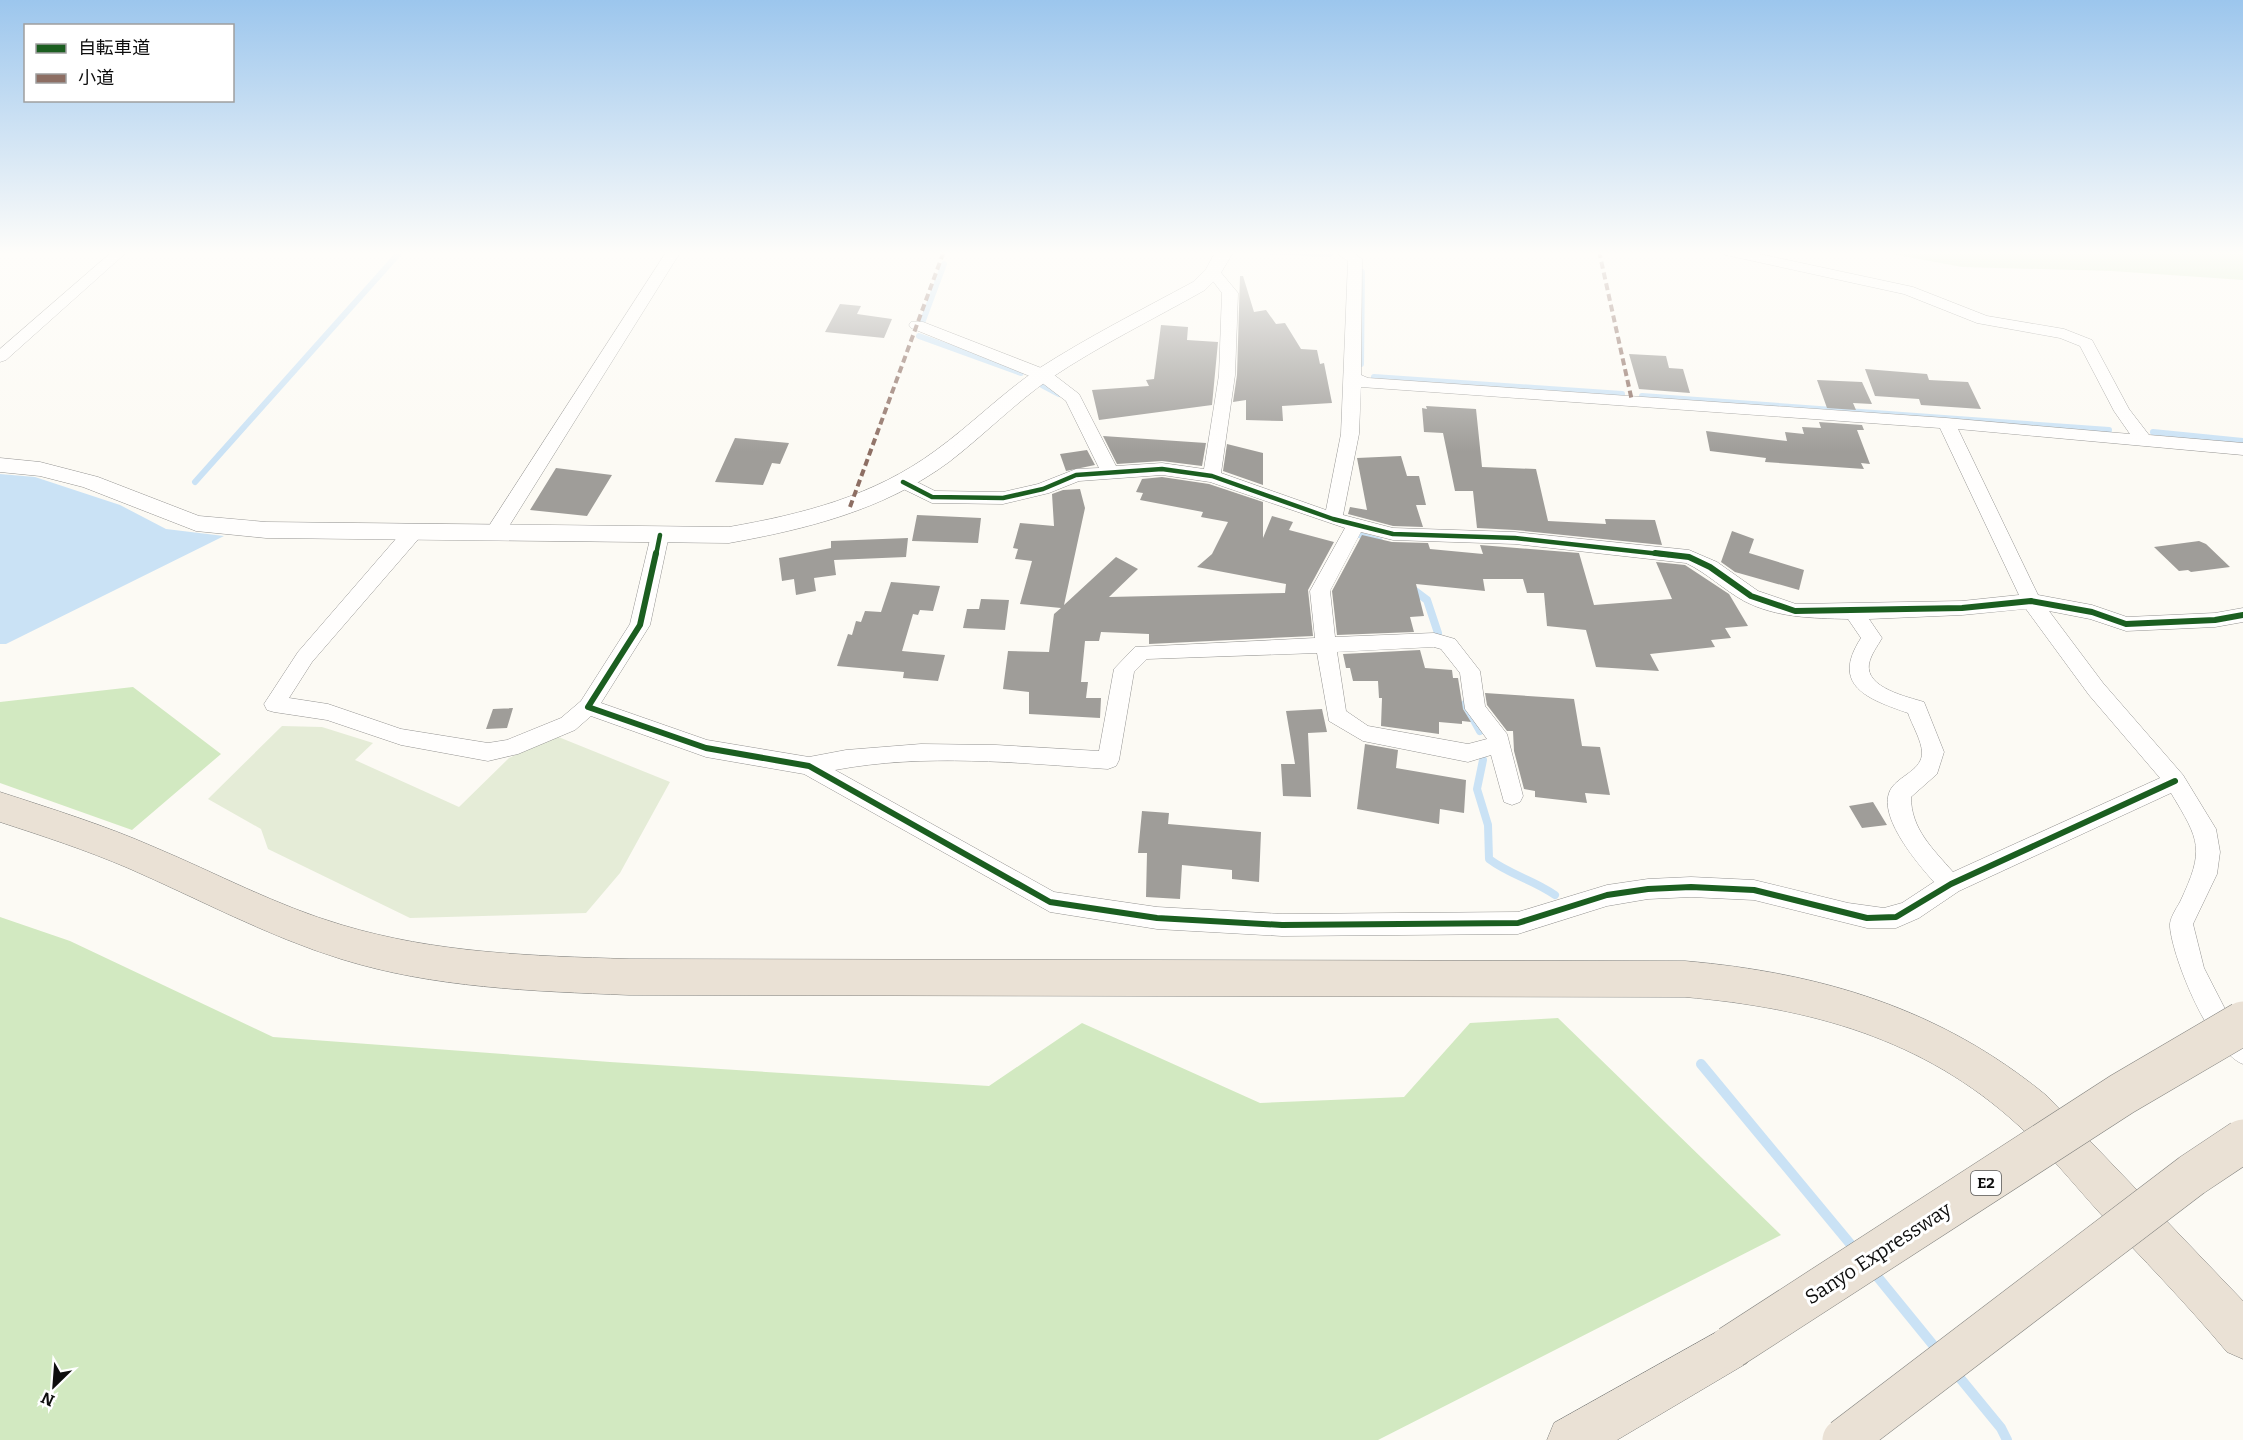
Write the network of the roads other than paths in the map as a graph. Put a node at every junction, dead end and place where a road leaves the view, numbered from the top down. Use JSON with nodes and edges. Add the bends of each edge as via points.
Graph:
{"nodes":[{"id":1,"x":44,"y":318,"type":"edge"},
{"id":2,"x":631,"y":318,"type":"edge"},
{"id":3,"x":1141,"y":318,"type":"edge"},
{"id":4,"x":1229,"y":318,"type":"edge"},
{"id":5,"x":1354,"y":318,"type":"edge"},
{"id":6,"x":1978,"y":318,"type":"edge"},
{"id":7,"x":917,"y":325,"type":"dead end"},
{"id":8,"x":0,"y":357,"type":"edge"},
{"id":9,"x":1043,"y":375,"type":"junction"},
{"id":10,"x":1353,"y":378,"type":"junction"},
{"id":11,"x":1946,"y":423,"type":"junction"},
{"id":12,"x":2143,"y":439,"type":"junction"},
{"id":13,"x":2243,"y":449,"type":"edge"},
{"id":14,"x":0,"y":465,"type":"edge"},
{"id":15,"x":1110,"y":471,"type":"junction"},
{"id":16,"x":1212,"y":476,"type":"junction"},
{"id":17,"x":903,"y":482,"type":"junction"},
{"id":18,"x":1333,"y":519,"type":"junction"},
{"id":19,"x":1356,"y":525,"type":"junction"},
{"id":20,"x":414,"y":531,"type":"junction"},
{"id":21,"x":494,"y":534,"type":"junction"},
{"id":22,"x":660,"y":535,"type":"junction"},
{"id":23,"x":2031,"y":601,"type":"junction"},
{"id":24,"x":1854,"y":612,"type":"junction"},
{"id":25,"x":2243,"y":615,"type":"edge"},
{"id":26,"x":1326,"y":645,"type":"junction"},
{"id":27,"x":588,"y":707,"type":"junction"},
{"id":28,"x":1499,"y":744,"type":"junction"},
{"id":29,"x":810,"y":766,"type":"junction"},
{"id":30,"x":2175,"y":782,"type":"junction"},
{"id":31,"x":1512,"y":796,"type":"dead end"},
{"id":32,"x":0,"y":807,"type":"edge"},
{"id":33,"x":1950,"y":885,"type":"junction"},
{"id":34,"x":2243,"y":1023,"type":"edge"},
{"id":35,"x":2243,"y":1052,"type":"edge"},
{"id":36,"x":2243,"y":1141,"type":"edge"},
{"id":37,"x":2243,"y":1336,"type":"edge"},
{"id":38,"x":1571,"y":1440,"type":"edge"},
{"id":39,"x":1844,"y":1440,"type":"edge"}],
"edges":[{"from":1,"to":8,"type":"street"},
{"from":2,"to":21,"type":"street"},
{"from":3,"to":9,"type":"street"},
{"from":4,"to":16,"type":"street","via":[[1227,375]]},
{"from":5,"to":10,"type":"street"},
{"from":6,"to":12,"type":"street","via":[[2064,334],[2086,343],[2122,411]]},
{"from":7,"to":9,"type":"street"},
{"from":9,"to":15,"type":"street","via":[[1073,398]]},
{"from":9,"to":17,"type":"street"},
{"from":10,"to":11,"type":"street","via":[[1366,383]]},
{"from":10,"to":18,"type":"street","via":[[1350,434]]},
{"from":11,"to":12,"type":"street"},
{"from":11,"to":23,"type":"street"},
{"from":12,"to":13,"type":"street"},
{"from":14,"to":20,"type":"street","via":[[90,482],[196,523],[266,530]]},
{"from":15,"to":16,"type":"street","via":[[1162,469]]},
{"from":15,"to":17,"type":"street","via":[[1076,475],[1043,489],[1003,498],[932,498]]},
{"from":16,"to":18,"type":"street"},
{"from":17,"to":22,"type":"street","via":[[850,507],[801,523],[729,536]]},
{"from":18,"to":19,"type":"street"},
{"from":19,"to":24,"type":"street","via":[[1393,534],[1515,538],[1689,557],[1751,596],[1795,611]]},
{"from":19,"to":26,"type":"street","via":[[1320,591]]},
{"from":20,"to":21,"type":"street"},
{"from":20,"to":27,"type":"street","via":[[305,657],[274,704],[328,711],[401,737],[488,752],[510,748],[568,724]]},
{"from":21,"to":22,"type":"street"},
{"from":22,"to":27,"type":"street","via":[[640,624]]},
{"from":23,"to":24,"type":"street"},
{"from":23,"to":25,"type":"street","via":[[2092,612],[2126,624]]},
{"from":23,"to":30,"type":"street","via":[[2096,689]]},
{"from":24,"to":33,"type":"street","via":[[1872,638],[1859,654],[1858,674],[1867,687],[1917,708],[1933,752],[1929,768],[1900,793],[1898,807],[1908,835]]},
{"from":26,"to":28,"type":"street","via":[[1434,640],[1448,644],[1470,671],[1475,709],[1496,734]]},
{"from":26,"to":28,"type":"street","via":[[1336,715],[1364,733],[1468,753]]},
{"from":26,"to":29,"type":"street","via":[[1142,652],[1124,669],[1108,760],[939,750],[847,758]]},
{"from":27,"to":29,"type":"street","via":[[706,748]]},
{"from":28,"to":31,"type":"street"},
{"from":29,"to":33,"type":"street","via":[[1050,902],[1157,918],[1282,925],[1518,923],[1545,919],[1588,901],[1625,893],[1685,887],[1755,891],[1862,917],[1895,918]]},
{"from":30,"to":33,"type":"street"},
{"from":30,"to":35,"type":"street","via":[[2205,829],[2209,852],[2205,874],[2181,924],[2192,970],[2216,1015]]},
{"from":32,"to":37,"type":"highway","via":[[111,845],[272,918],[343,943],[422,960],[521,974],[1685,980],[1789,992],[1891,1024],[1940,1047],[1989,1077],[2040,1118]]},
{"from":34,"to":38,"type":"highway","name":"Sanyo Expressway","number":"E2","bridge":true,"via":[[2122,1094],[1731,1347]]},
{"from":36,"to":39,"type":"highway","bridge":true,"via":[[2192,1175]]}]}
